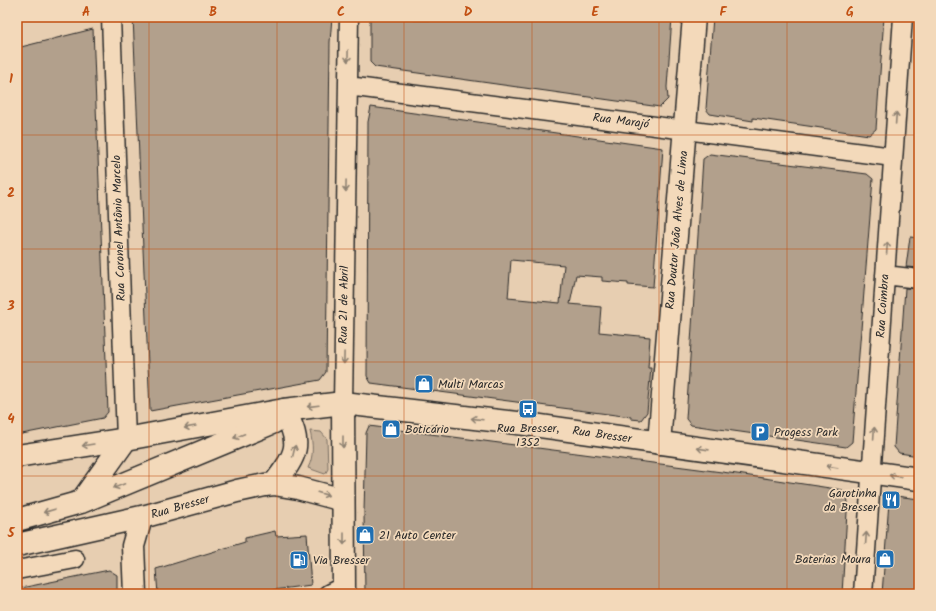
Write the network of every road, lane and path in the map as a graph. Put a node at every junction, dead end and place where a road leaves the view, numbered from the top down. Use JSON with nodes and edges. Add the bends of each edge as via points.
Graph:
{"nodes":[{"id":1,"x":111,"y":17,"type":"edge"},
{"id":2,"x":349,"y":17,"type":"edge"},
{"id":3,"x":694,"y":17,"type":"edge"},
{"id":4,"x":903,"y":17,"type":"edge"},
{"id":5,"x":348,"y":86,"type":"junction"},
{"id":6,"x":685,"y":129,"type":"junction"},
{"id":7,"x":893,"y":157,"type":"junction"},
{"id":8,"x":885,"y":275,"type":"junction"},
{"id":9,"x":919,"y":279,"type":"edge"},
{"id":10,"x":343,"y":403,"type":"junction"},
{"id":11,"x":284,"y":410,"type":"junction"},
{"id":12,"x":126,"y":439,"type":"junction"},
{"id":13,"x":659,"y":442,"type":"junction"},
{"id":14,"x":17,"y":456,"type":"edge"},
{"id":15,"x":871,"y":472,"type":"junction"},
{"id":16,"x":919,"y":479,"type":"edge"},
{"id":17,"x":274,"y":484,"type":"junction"},
{"id":18,"x":343,"y":500,"type":"junction"},
{"id":19,"x":80,"y":502,"type":"junction"},
{"id":20,"x":140,"y":518,"type":"junction"},
{"id":21,"x":17,"y":520,"type":"edge"},
{"id":22,"x":114,"y":524,"type":"junction"},
{"id":23,"x":17,"y":545,"type":"edge"},
{"id":24,"x":133,"y":546,"type":"junction"},
{"id":25,"x":75,"y":559,"type":"dead end"},
{"id":26,"x":17,"y":570,"type":"edge"},
{"id":27,"x":339,"y":591,"type":"edge"},
{"id":28,"x":135,"y":594,"type":"edge"},
{"id":29,"x":863,"y":594,"type":"edge"}],
"edges":[{"from":1,"to":12,"type":"street","name":"Rua Coronel Antônio Marcelo"},
{"from":2,"to":5,"type":"street","name":"Rua 21 de Abril","one_way":true},
{"from":3,"to":6,"type":"main road","name":"Rua Doutor João Alves de Lima"},
{"from":7,"to":4,"type":"street","name":"Rua Coimbra","one_way":true},
{"from":5,"to":6,"type":"street","name":"Rua Marajó"},
{"from":5,"to":10,"type":"street","name":"Rua 21 de Abril","one_way":true},
{"from":6,"to":7,"type":"street","name":"Rua Marajó"},
{"from":6,"to":13,"type":"main road","name":"Rua Doutor João Alves de Lima"},
{"from":8,"to":7,"type":"street","name":"Rua Coimbra","one_way":true},
{"from":8,"to":9,"type":"street"},
{"from":15,"to":8,"type":"street","name":"Rua Coimbra","one_way":true},
{"from":10,"to":11,"type":"main road","name":"Rua Bresser","one_way":true},
{"from":13,"to":10,"type":"main road","name":"Rua Bresser","one_way":true},
{"from":10,"to":18,"type":"main road","name":"Rua 21 de Abril","one_way":true},
{"from":11,"to":12,"type":"main road","name":"Rua Bresser","one_way":true},
{"from":17,"to":11,"type":"main road","one_way":true,"via":[[289,464],[296,446],[294,432]]},
{"from":11,"to":19,"type":"main road","one_way":true,"via":[[274,422]]},
{"from":12,"to":14,"type":"main road","name":"Rua Bresser","one_way":true},
{"from":12,"to":19,"type":"main road"},
{"from":15,"to":13,"type":"main road","name":"Rua Bresser","one_way":true},
{"from":16,"to":15,"type":"main road","name":"Rua Bresser","one_way":true},
{"from":29,"to":15,"type":"street","name":"Rua Coimbra","one_way":true},
{"from":17,"to":18,"type":"main road","name":"Rua Bresser","one_way":true},
{"from":17,"to":20,"type":"main road","name":"Rua Bresser","via":[[237,491]]},
{"from":18,"to":27,"type":"main road","name":"Rua 21 de Abril","one_way":true},
{"from":19,"to":21,"type":"main road","one_way":true},
{"from":20,"to":22,"type":"main road","name":"Rua Bresser"},
{"from":20,"to":24,"type":"main road"},
{"from":22,"to":23,"type":"main road","name":"Rua Bresser"},
{"from":22,"to":24,"type":"main road"},
{"from":24,"to":28,"type":"main road"},
{"from":25,"to":26,"type":"street"}]}
